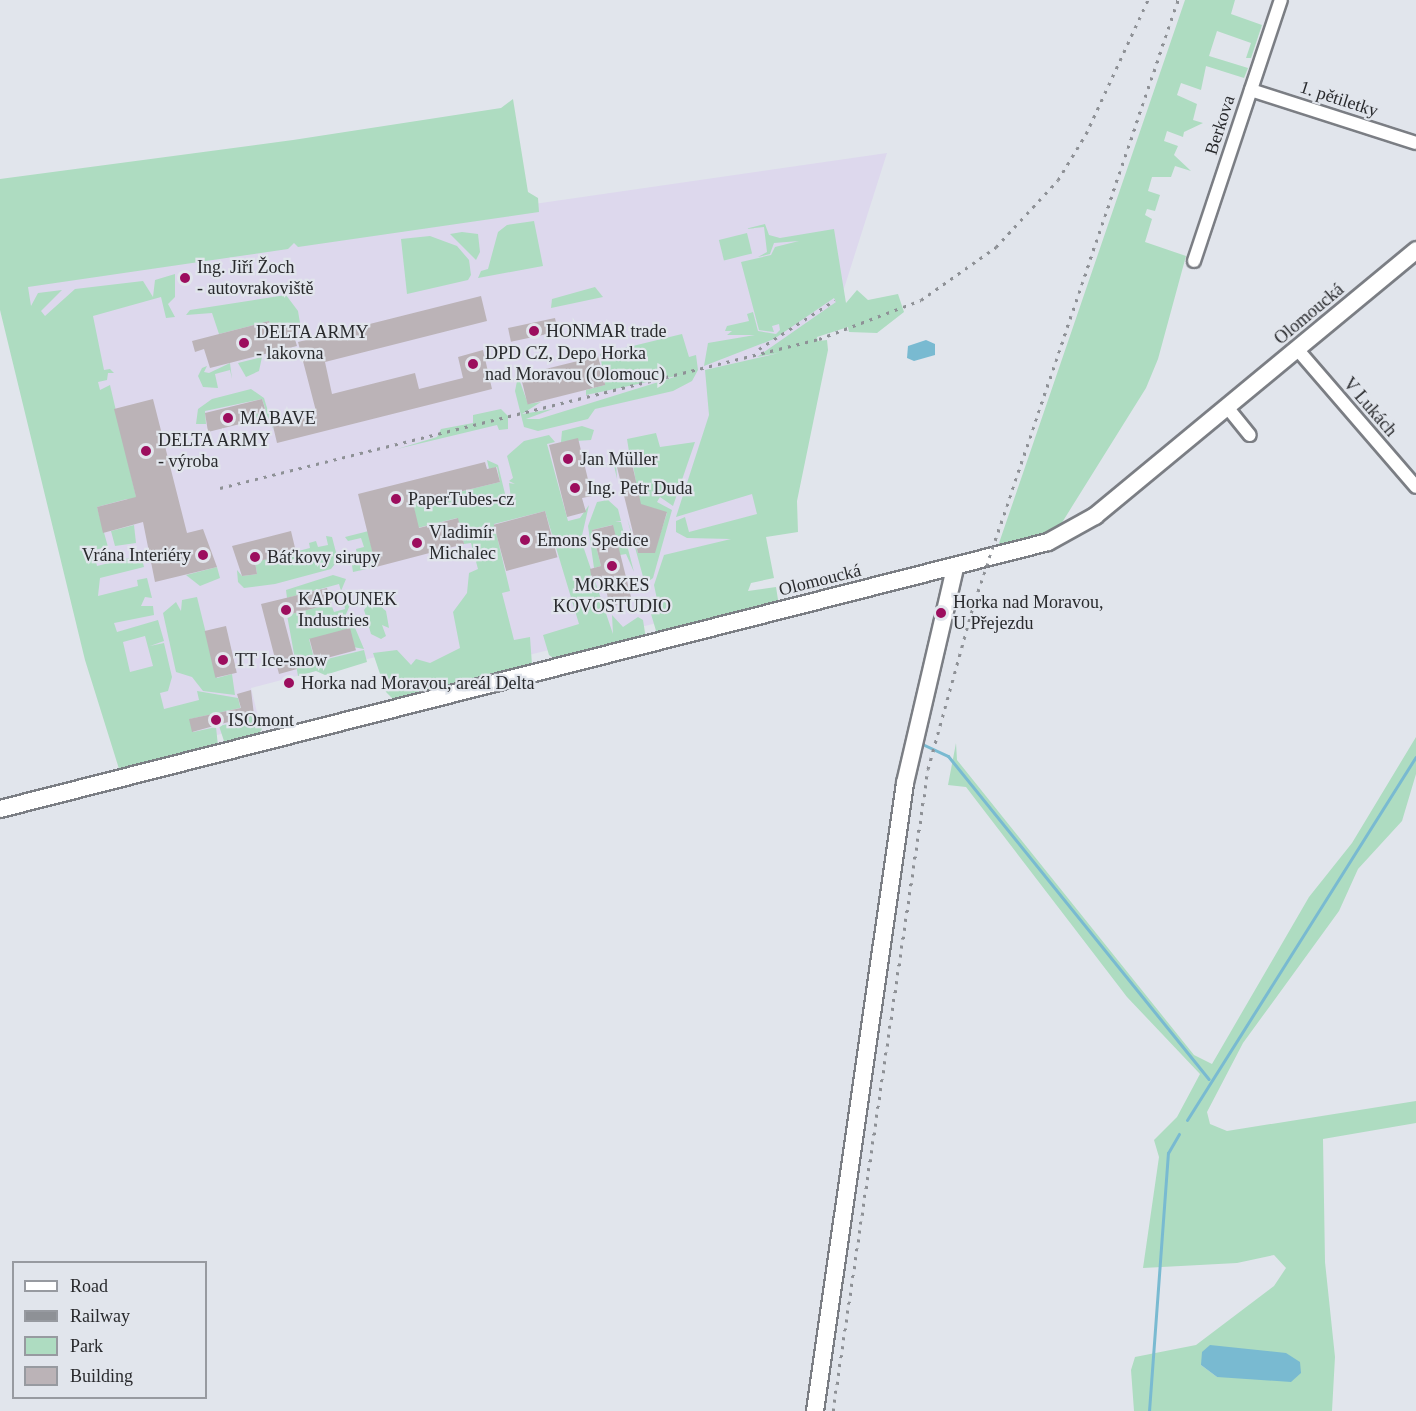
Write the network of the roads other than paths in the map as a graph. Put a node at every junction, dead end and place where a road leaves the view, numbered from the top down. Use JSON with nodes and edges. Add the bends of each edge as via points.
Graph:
{"nodes":[{"id":1,"x":1281,"y":0,"type":"edge"},
{"id":2,"x":1251,"y":90,"type":"junction"},
{"id":3,"x":1416,"y":143,"type":"edge"},
{"id":4,"x":1416,"y":250,"type":"edge"},
{"id":5,"x":1194,"y":261,"type":"dead end"},
{"id":6,"x":1297,"y":350,"type":"junction"},
{"id":7,"x":1227,"y":407,"type":"junction"},
{"id":8,"x":1250,"y":435,"type":"dead end"},
{"id":9,"x":1416,"y":487,"type":"edge"},
{"id":10,"x":955,"y":568,"type":"junction"},
{"id":11,"x":0,"y":809,"type":"edge"},
{"id":12,"x":815,"y":1411,"type":"edge"}],
"edges":[{"from":1,"to":2,"type":"street","name":"Berkova"},
{"from":2,"to":3,"type":"street","name":"1. pětiletky"},
{"from":2,"to":5,"type":"street","name":"Berkova"},
{"from":4,"to":6,"type":"street","name":"Olomoucká"},
{"from":6,"to":7,"type":"street","name":"Olomoucká"},
{"from":6,"to":9,"type":"street","name":"V Lukách"},
{"from":7,"to":8,"type":"street"},
{"from":7,"to":10,"type":"street","name":"Olomoucká","via":[[1070,532]]},
{"from":10,"to":11,"type":"street","name":"Olomoucká"},
{"from":10,"to":12,"type":"street","via":[[914,741]]}]}
